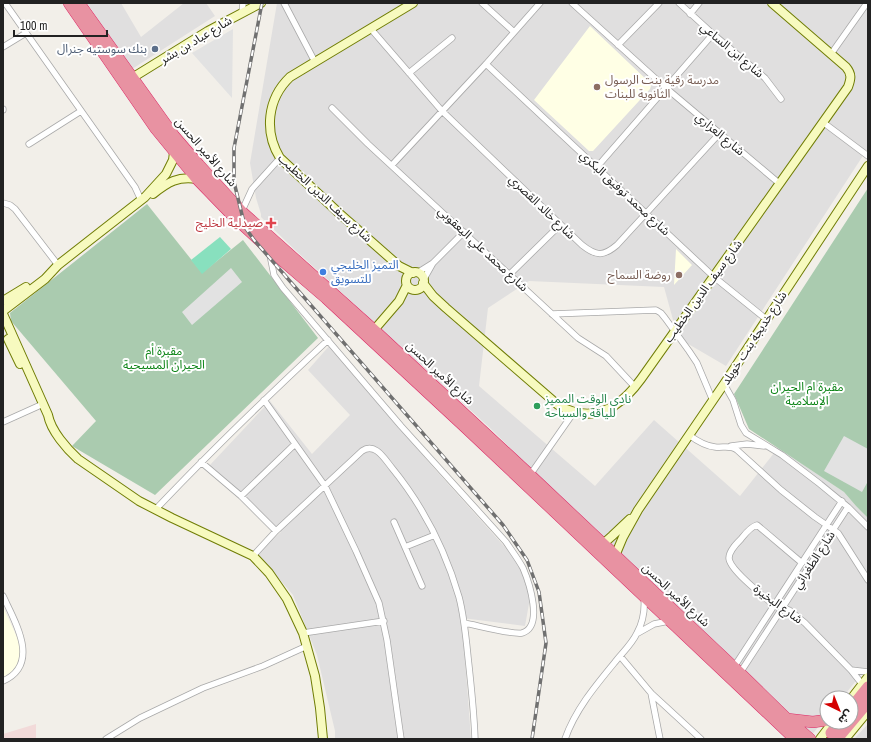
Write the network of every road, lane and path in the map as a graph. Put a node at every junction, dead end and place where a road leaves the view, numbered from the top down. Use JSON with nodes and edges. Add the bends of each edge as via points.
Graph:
{"nodes":[{"id":1,"x":5,"y":3,"type":"edge"},
{"id":2,"x":69,"y":3,"type":"edge"},
{"id":3,"x":79,"y":3,"type":"edge"},
{"id":4,"x":243,"y":3,"type":"edge"},
{"id":5,"x":261,"y":3,"type":"edge"},
{"id":6,"x":284,"y":3,"type":"edge"},
{"id":7,"x":413,"y":3,"type":"edge"},
{"id":8,"x":482,"y":3,"type":"edge"},
{"id":9,"x":540,"y":3,"type":"edge"},
{"id":10,"x":572,"y":3,"type":"edge"},
{"id":11,"x":659,"y":3,"type":"edge"},
{"id":12,"x":678,"y":3,"type":"edge"},
{"id":13,"x":700,"y":3,"type":"edge"},
{"id":14,"x":772,"y":3,"type":"edge"},
{"id":15,"x":867,"y":3,"type":"edge"},
{"id":16,"x":242,"y":13,"type":"junction"},
{"id":17,"x":690,"y":14,"type":"junction"},
{"id":18,"x":371,"y":29,"type":"junction"},
{"id":19,"x":514,"y":32,"type":"junction"},
{"id":20,"x":26,"y":34,"type":"junction"},
{"id":21,"x":713,"y":34,"type":"junction"},
{"id":22,"x":452,"y":38,"type":"dead end"},
{"id":23,"x":618,"y":45,"type":"junction"},
{"id":24,"x":3,"y":47,"type":"edge"},
{"id":25,"x":831,"y":54,"type":"junction"},
{"id":26,"x":315,"y":62,"type":"junction"},
{"id":27,"x":486,"y":64,"type":"junction"},
{"id":28,"x":409,"y":73,"type":"junction"},
{"id":29,"x":132,"y":78,"type":"junction"},
{"id":30,"x":666,"y":88,"type":"junction"},
{"id":31,"x":781,"y":99,"type":"dead end"},
{"id":32,"x":332,"y":108,"type":"dead end"},
{"id":33,"x":81,"y":111,"type":"junction"},
{"id":34,"x":442,"y":111,"type":"junction"},
{"id":35,"x":824,"y":123,"type":"junction"},
{"id":36,"x":719,"y":134,"type":"junction"},
{"id":37,"x":29,"y":144,"type":"dead end"},
{"id":38,"x":174,"y":152,"type":"junction"},
{"id":39,"x":868,"y":156,"type":"edge"},
{"id":40,"x":280,"y":158,"type":"junction"},
{"id":41,"x":392,"y":165,"type":"junction"},
{"id":42,"x":868,"y":166,"type":"edge"},
{"id":43,"x":597,"y":167,"type":"junction"},
{"id":44,"x":197,"y":178,"type":"junction"},
{"id":45,"x":780,"y":184,"type":"junction"},
{"id":46,"x":143,"y":199,"type":"junction"},
{"id":47,"x":3,"y":203,"type":"edge"},
{"id":48,"x":647,"y":214,"type":"junction"},
{"id":49,"x":240,"y":217,"type":"junction"},
{"id":50,"x":560,"y":224,"type":"junction"},
{"id":51,"x":464,"y":232,"type":"junction"},
{"id":52,"x":269,"y":249,"type":"junction"},
{"id":53,"x":433,"y":263,"type":"junction"},
{"id":54,"x":58,"y":266,"type":"junction"},
{"id":55,"x":399,"y":266,"type":"junction"},
{"id":56,"x":51,"y":272,"type":"junction"},
{"id":57,"x":415,"y":273,"type":"junction"},
{"id":58,"x":510,"y":274,"type":"junction"},
{"id":59,"x":714,"y":277,"type":"junction"},
{"id":60,"x":423,"y":281,"type":"junction"},
{"id":61,"x":407,"y":282,"type":"junction"},
{"id":62,"x":416,"y":290,"type":"junction"},
{"id":63,"x":433,"y":296,"type":"junction"},
{"id":64,"x":3,"y":301,"type":"edge"},
{"id":65,"x":399,"y":301,"type":"junction"},
{"id":66,"x":3,"y":311,"type":"edge"},
{"id":67,"x":3,"y":314,"type":"edge"},
{"id":68,"x":552,"y":314,"type":"junction"},
{"id":69,"x":766,"y":319,"type":"junction"},
{"id":70,"x":3,"y":327,"type":"edge"},
{"id":71,"x":374,"y":330,"type":"junction"},
{"id":72,"x":675,"y":331,"type":"junction"},
{"id":73,"x":328,"y":340,"type":"junction"},
{"id":74,"x":724,"y":384,"type":"junction"},
{"id":75,"x":635,"y":388,"type":"junction"},
{"id":76,"x":264,"y":400,"type":"junction"},
{"id":77,"x":713,"y":401,"type":"junction"},
{"id":78,"x":41,"y":405,"type":"junction"},
{"id":79,"x":574,"y":412,"type":"junction"},
{"id":80,"x":3,"y":422,"type":"edge"},
{"id":81,"x":689,"y":435,"type":"junction"},
{"id":82,"x":295,"y":444,"type":"junction"},
{"id":83,"x":767,"y":446,"type":"junction"},
{"id":84,"x":729,"y":447,"type":"junction"},
{"id":85,"x":201,"y":462,"type":"junction"},
{"id":86,"x":530,"y":475,"type":"junction"},
{"id":87,"x":325,"y":486,"type":"junction"},
{"id":88,"x":241,"y":496,"type":"junction"},
{"id":89,"x":842,"y":501,"type":"junction"},
{"id":90,"x":848,"y":506,"type":"junction"},
{"id":91,"x":156,"y":509,"type":"junction"},
{"id":92,"x":638,"y":510,"type":"junction"},
{"id":93,"x":394,"y":522,"type":"dead end"},
{"id":94,"x":826,"y":525,"type":"junction"},
{"id":95,"x":868,"y":527,"type":"edge"},
{"id":96,"x":833,"y":530,"type":"junction"},
{"id":97,"x":276,"y":531,"type":"junction"},
{"id":98,"x":435,"y":535,"type":"junction"},
{"id":99,"x":603,"y":544,"type":"junction"},
{"id":100,"x":405,"y":547,"type":"junction"},
{"id":101,"x":253,"y":556,"type":"junction"},
{"id":102,"x":615,"y":556,"type":"junction"},
{"id":103,"x":802,"y":563,"type":"junction"},
{"id":104,"x":868,"y":580,"type":"edge"},
{"id":105,"x":422,"y":586,"type":"dead end"},
{"id":106,"x":3,"y":596,"type":"edge"},
{"id":107,"x":644,"y":598,"type":"junction"},
{"id":108,"x":775,"y":605,"type":"junction"},
{"id":109,"x":783,"y":608,"type":"junction"},
{"id":110,"x":384,"y":621,"type":"junction"},
{"id":111,"x":669,"y":621,"type":"junction"},
{"id":112,"x":464,"y":623,"type":"junction"},
{"id":113,"x":303,"y":633,"type":"junction"},
{"id":114,"x":638,"y":633,"type":"junction"},
{"id":115,"x":307,"y":646,"type":"junction"},
{"id":116,"x":620,"y":656,"type":"junction"},
{"id":117,"x":737,"y":670,"type":"junction"},
{"id":118,"x":851,"y":670,"type":"junction"},
{"id":119,"x":868,"y":672,"type":"edge"},
{"id":120,"x":868,"y":677,"type":"edge"},
{"id":121,"x":3,"y":681,"type":"edge"},
{"id":122,"x":865,"y":686,"type":"edge"},
{"id":123,"x":651,"y":693,"type":"junction"},
{"id":124,"x":859,"y":695,"type":"edge"},
{"id":125,"x":868,"y":702,"type":"edge"},
{"id":126,"x":868,"y":711,"type":"edge"},
{"id":127,"x":819,"y":721,"type":"edge"},
{"id":128,"x":784,"y":723,"type":"junction"},
{"id":129,"x":828,"y":734,"type":"edge"},
{"id":130,"x":848,"y":737,"type":"edge"},
{"id":131,"x":106,"y":739,"type":"edge"},
{"id":132,"x":323,"y":739,"type":"edge"},
{"id":133,"x":401,"y":739,"type":"edge"},
{"id":134,"x":475,"y":739,"type":"edge"},
{"id":135,"x":566,"y":739,"type":"edge"},
{"id":136,"x":660,"y":739,"type":"edge"},
{"id":137,"x":701,"y":739,"type":"edge"},
{"id":138,"x":786,"y":739,"type":"edge"},
{"id":139,"x":795,"y":739,"type":"edge"},
{"id":140,"x":810,"y":739,"type":"edge"}],
"edges":[{"from":1,"to":20,"type":"street"},
{"from":2,"to":38,"type":"highway","name":"شارع الأمير الحسن"},
{"from":3,"to":29,"type":"highway","name":"شارع الأمير الحسن"},
{"from":4,"to":16,"type":"street"},
{"from":5,"to":16,"type":"street","name":"شارع عباد بن بشر"},
{"from":6,"to":26,"type":"street"},
{"from":7,"to":18,"type":"street","name":"شارع سيف الدين الخطيب"},
{"from":8,"to":19,"type":"street"},
{"from":9,"to":19,"type":"street"},
{"from":10,"to":23,"type":"street","name":"شارع العزاري"},
{"from":11,"to":23,"type":"street"},
{"from":12,"to":17,"type":"street","name":"شارع ابن الساعي"},
{"from":13,"to":17,"type":"street"},
{"from":14,"to":25,"type":"street","name":"شارع سيف الدين الخطيب"},
{"from":15,"to":25,"type":"street"},
{"from":16,"to":29,"type":"street","name":"شارع عباد بن بشر"},
{"from":17,"to":21,"type":"street","name":"شارع ابن الساعي"},
{"from":18,"to":26,"type":"street","name":"شارع سيف الدين الخطيب"},
{"from":18,"to":28,"type":"street","name":"شارع خالد القصري"},
{"from":19,"to":27,"type":"street"},
{"from":20,"to":24,"type":"street"},
{"from":20,"to":33,"type":"street"},
{"from":21,"to":30,"type":"street"},
{"from":21,"to":31,"type":"street","name":"شارع ابن الساعي","via":[[765,78]]},
{"from":22,"to":28,"type":"street"},
{"from":23,"to":30,"type":"street","name":"شارع العزاري"},
{"from":25,"to":35,"type":"street","name":"شارع سيف الدين الخطيب","via":[[851,73],[851,80]]},
{"from":26,"to":40,"type":"street","name":"شارع سيف الدين الخطيب","via":[[290,78],[276,95],[270,112],[270,131]]},
{"from":27,"to":34,"type":"street"},
{"from":27,"to":43,"type":"street","name":"شارع محمد توفيق البكري"},
{"from":28,"to":34,"type":"street","name":"شارع خالد القصري"},
{"from":29,"to":49,"type":"highway","name":"شارع الأمير الحسن","via":[[179,142]]},
{"from":30,"to":36,"type":"street","name":"شارع العزاري"},
{"from":30,"to":43,"type":"street"},
{"from":32,"to":41,"type":"street","name":"شارع محمد علي اليعقوبي"},
{"from":33,"to":37,"type":"street"},
{"from":33,"to":46,"type":"street"},
{"from":34,"to":41,"type":"street"},
{"from":34,"to":50,"type":"street","name":"شارع خالد القصري"},
{"from":35,"to":39,"type":"street"},
{"from":35,"to":45,"type":"street","name":"شارع سيف الدين الخطيب"},
{"from":36,"to":45,"type":"street","name":"شارع العزاري"},
{"from":36,"to":48,"type":"street","name":"شارع خالد القصري"},
{"from":38,"to":44,"type":"highway","name":"شارع الأمير الحسن"},
{"from":38,"to":46,"type":"street","via":[[166,174]]},
{"from":40,"to":49,"type":"street","via":[[252,190]]},
{"from":40,"to":55,"type":"street","name":"شارع سيف الدين الخطيب"},
{"from":41,"to":51,"type":"street","name":"شارع محمد علي اليعقوبي"},
{"from":42,"to":69,"type":"street","name":"شارع خديجة بنت خويلد"},
{"from":43,"to":48,"type":"street","name":"شارع محمد توفيق البكري"},
{"from":44,"to":46,"type":"street","via":[[184,177],[170,182]]},
{"from":44,"to":49,"type":"highway","name":"شارع الأمير الحسن"},
{"from":45,"to":59,"type":"street","name":"شارع سيف الدين الخطيب"},
{"from":46,"to":54,"type":"street"},
{"from":47,"to":54,"type":"street","via":[[15,209]]},
{"from":48,"to":50,"type":"street","name":"شارع خالد القصري","via":[[617,245],[600,254],[586,249]]},
{"from":48,"to":59,"type":"street","name":"شارع محمد توفيق البكري"},
{"from":49,"to":52,"type":"highway","name":"شارع الأمير الحسن"},
{"from":49,"to":71,"type":"highway","name":"شارع الأمير الحسن"},
{"from":50,"to":58,"type":"street"},
{"from":51,"to":53,"type":"street"},
{"from":51,"to":58,"type":"street","name":"شارع محمد علي اليعقوبي"},
{"from":52,"to":73,"type":"street","via":[[276,280]]},
{"from":52,"to":107,"type":"highway","name":"شارع الأمير الحسن","via":[[326,298],[465,427]]},
{"from":53,"to":57,"type":"street"},
{"from":53,"to":60,"type":"street"},
{"from":54,"to":56,"type":"street"},
{"from":55,"to":57,"type":"street","name":"شارع سيف الدين الخطيب"},
{"from":55,"to":61,"type":"street","name":"شارع سيف الدين الخطيب"},
{"from":56,"to":64,"type":"street"},
{"from":56,"to":66,"type":"street"},
{"from":57,"to":60,"type":"street","via":[[421,275]]},
{"from":57,"to":61,"type":"street","via":[[409,275]]},
{"from":58,"to":68,"type":"street","name":"شارع محمد علي اليعقوبي"},
{"from":59,"to":69,"type":"street","name":"شارع محمد توفيق البكري"},
{"from":59,"to":72,"type":"street","name":"شارع سيف الدين الخطيب"},
{"from":60,"to":62,"type":"street","via":[[421,287]]},
{"from":60,"to":63,"type":"street","name":"شارع سيف الدين الخطيب"},
{"from":61,"to":62,"type":"street","via":[[410,288]]},
{"from":61,"to":65,"type":"street"},
{"from":62,"to":63,"type":"street","name":"شارع سيف الدين الخطيب"},
{"from":62,"to":65,"type":"street"},
{"from":63,"to":79,"type":"street","name":"شارع سيف الدين الخطيب","via":[[558,405]]},
{"from":65,"to":71,"type":"street"},
{"from":67,"to":78,"type":"street"},
{"from":68,"to":72,"type":"street","via":[[656,310]]},
{"from":68,"to":75,"type":"street","name":"شارع محمد علي اليعقوبي","via":[[582,340],[606,356]]},
{"from":69,"to":74,"type":"street","name":"شارع خديجة بنت خويلد"},
{"from":70,"to":78,"type":"street"},
{"from":71,"to":86,"type":"highway","name":"شارع الأمير الحسن"},
{"from":72,"to":75,"type":"street","name":"شارع سيف الدين الخطيب"},
{"from":72,"to":77,"type":"street","via":[[692,355]]},
{"from":73,"to":76,"type":"street"},
{"from":73,"to":112,"type":"street","via":[[443,474],[506,542],[523,568],[533,605],[533,622],[528,630],[510,632]]},
{"from":74,"to":77,"type":"street","name":"شارع خديجة بنت خويلد"},
{"from":74,"to":83,"type":"street","via":[[746,433]]},
{"from":75,"to":79,"type":"street","name":"شارع سيف الدين الخطيب","via":[[604,411],[594,414]]},
{"from":76,"to":82,"type":"street"},
{"from":76,"to":85,"type":"street"},
{"from":77,"to":81,"type":"street","name":"شارع خديجة بنت خويلد"},
{"from":78,"to":80,"type":"street"},
{"from":78,"to":91,"type":"street","via":[[45,417],[78,459],[139,501]]},
{"from":79,"to":86,"type":"street"},
{"from":81,"to":84,"type":"street","via":[[708,446]]},
{"from":81,"to":92,"type":"street","name":"شارع خديجة بنت خويلد"},
{"from":82,"to":87,"type":"street"},
{"from":82,"to":88,"type":"street"},
{"from":83,"to":84,"type":"street","via":[[747,444]]},
{"from":83,"to":89,"type":"street"},
{"from":84,"to":94,"type":"street","via":[[737,450],[781,490]]},
{"from":85,"to":88,"type":"street"},
{"from":85,"to":91,"type":"street"},
{"from":86,"to":99,"type":"highway","name":"شارع الأمير الحسن"},
{"from":87,"to":97,"type":"street"},
{"from":87,"to":98,"type":"street","via":[[366,448],[375,449],[408,488]]},
{"from":87,"to":110,"type":"street","via":[[379,603]]},
{"from":88,"to":97,"type":"street"},
{"from":89,"to":90,"type":"street"},
{"from":89,"to":94,"type":"street","name":"شارع الطغرائي"},
{"from":90,"to":95,"type":"street"},
{"from":90,"to":96,"type":"street","name":"شارع الطغرائي"},
{"from":91,"to":101,"type":"street"},
{"from":92,"to":99,"type":"street","name":"شارع خديجة بنت خويلد"},
{"from":92,"to":102,"type":"street","name":"شارع خديجة بنت خويلد"},
{"from":93,"to":100,"type":"street"},
{"from":94,"to":96,"type":"street"},
{"from":94,"to":103,"type":"street","name":"شارع الطغرائي"},
{"from":96,"to":104,"type":"street","via":[[842,538]]},
{"from":96,"to":109,"type":"street","name":"شارع الطغرائي"},
{"from":97,"to":101,"type":"street"},
{"from":98,"to":100,"type":"street"},
{"from":98,"to":112,"type":"street","via":[[459,596]]},
{"from":99,"to":102,"type":"highway","name":"شارع الأمير الحسن"},
{"from":100,"to":105,"type":"street"},
{"from":101,"to":113,"type":"street","via":[[269,573],[287,599]]},
{"from":102,"to":117,"type":"highway","name":"شارع الأمير الحسن"},
{"from":103,"to":108,"type":"street","name":"شارع الطغرائي"},
{"from":103,"to":108,"type":"street","name":"شارع البخيرة","via":[[757,525],[749,529],[732,550],[729,556],[733,566]]},
{"from":106,"to":121,"type":"street","via":[[22,641],[23,654],[16,672]]},
{"from":107,"to":111,"type":"highway","name":"شارع الأمير الحسن"},
{"from":107,"to":114,"type":"street","via":[[644,616]]},
{"from":108,"to":109,"type":"street","name":"شارع البخيرة"},
{"from":108,"to":117,"type":"street","name":"شارع الطغرائي"},
{"from":109,"to":117,"type":"street","name":"شارع الطغرائي"},
{"from":109,"to":118,"type":"street","name":"شارع البخيرة","via":[[804,623]]},
{"from":110,"to":113,"type":"street"},
{"from":110,"to":133,"type":"street"},
{"from":111,"to":114,"type":"street","via":[[654,624]]},
{"from":111,"to":128,"type":"highway","name":"شارع الأمير الحسن"},
{"from":112,"to":134,"type":"street"},
{"from":113,"to":115,"type":"street"},
{"from":114,"to":116,"type":"street"},
{"from":115,"to":131,"type":"street","via":[[263,666],[203,688],[140,718]]},
{"from":115,"to":132,"type":"street","via":[[320,708]]},
{"from":116,"to":123,"type":"street"},
{"from":116,"to":135,"type":"street","via":[[591,694],[573,722]]},
{"from":117,"to":128,"type":"highway","name":"شارع الأمير الحسن"},
{"from":118,"to":119,"type":"street"},
{"from":118,"to":122,"type":"street","name":"شارع البخيرة"},
{"from":120,"to":122,"type":"street"},
{"from":122,"to":124,"type":"highway"},
{"from":123,"to":136,"type":"street"},
{"from":123,"to":137,"type":"street"},
{"from":125,"to":129,"type":"highway"},
{"from":126,"to":130,"type":"street"},
{"from":127,"to":128,"type":"highway"},
{"from":128,"to":138,"type":"highway"},
{"from":128,"to":139,"type":"highway","name":"شارع الأمير الحسن"},
{"from":128,"to":140,"type":"highway","name":"شارع الأمير الحسن"}]}
